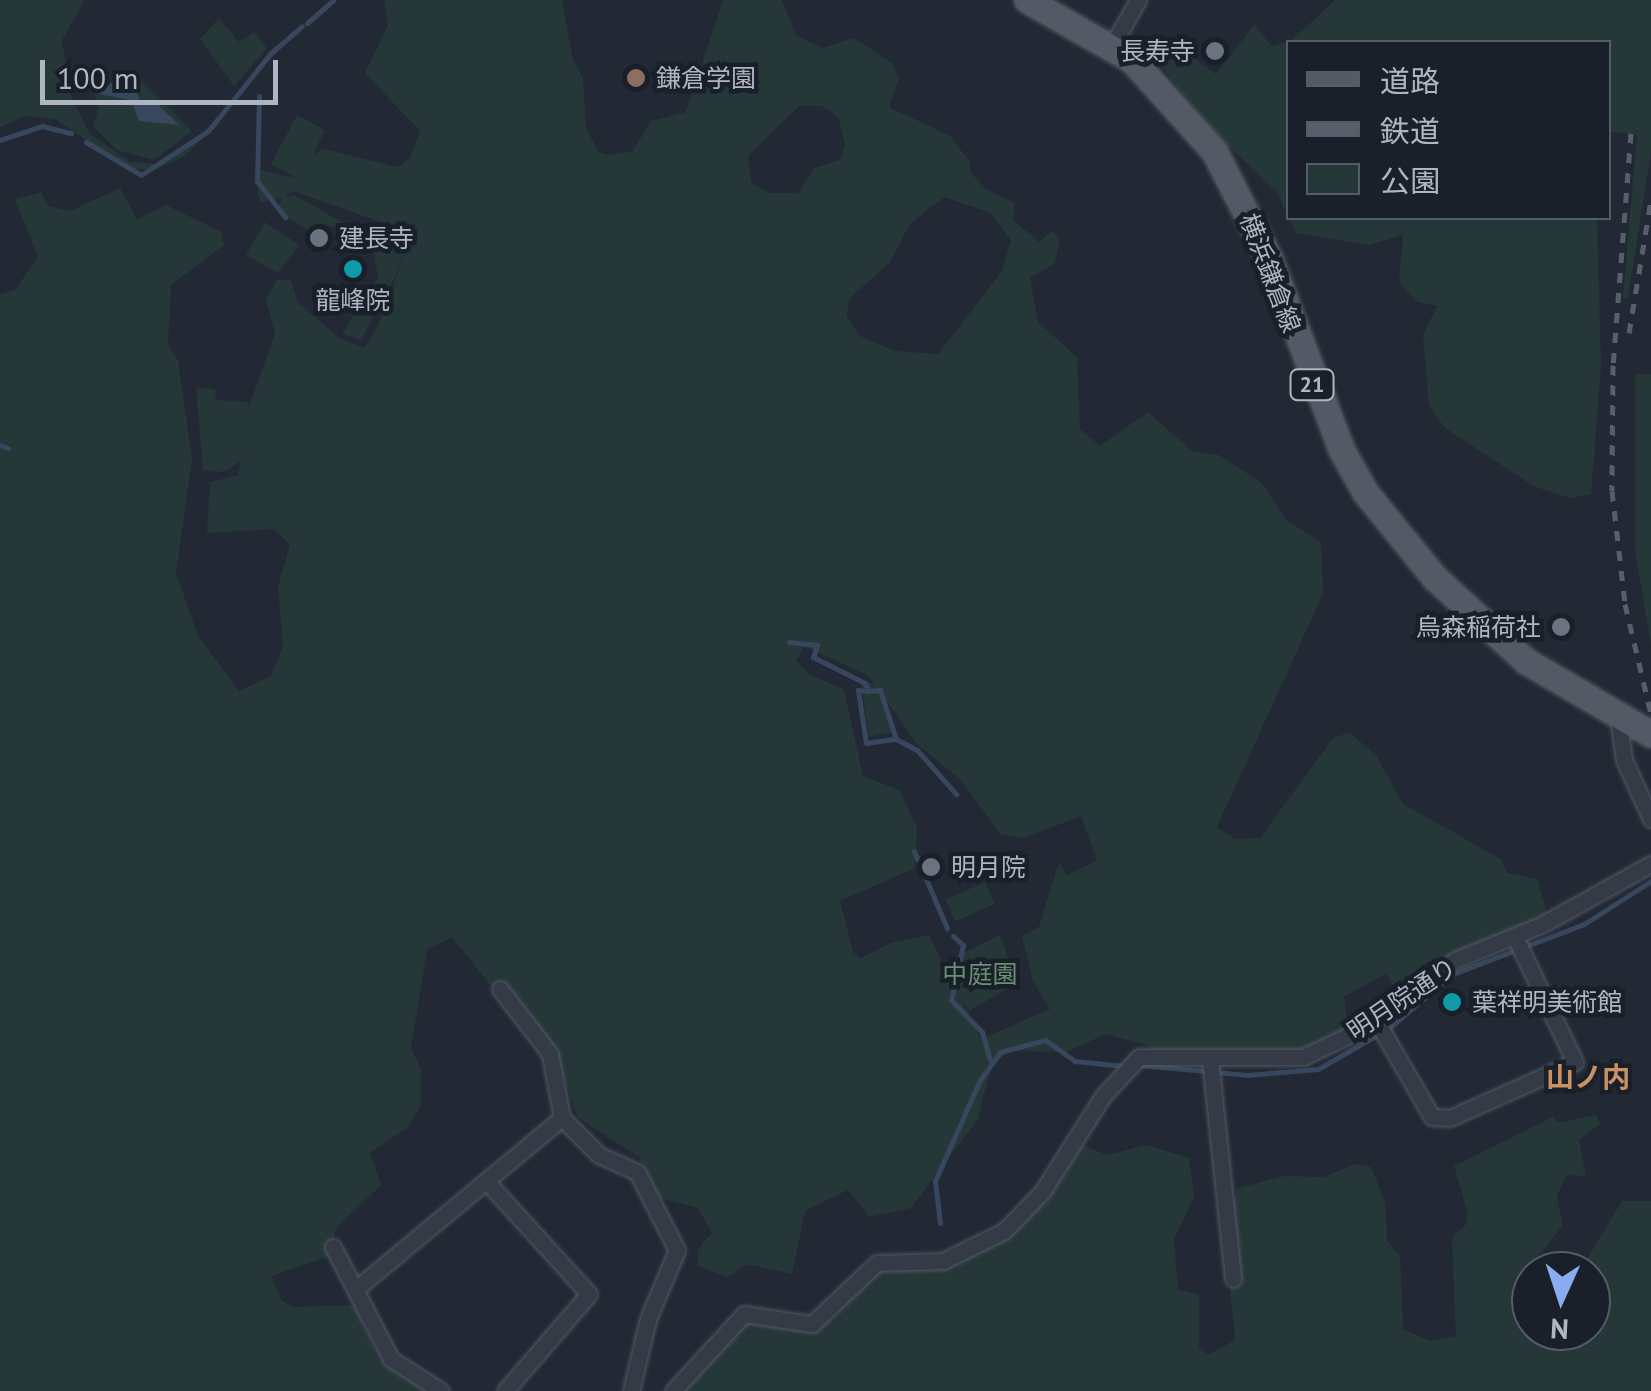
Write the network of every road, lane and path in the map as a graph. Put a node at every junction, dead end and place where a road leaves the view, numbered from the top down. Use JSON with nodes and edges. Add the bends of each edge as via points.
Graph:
{"nodes":[{"id":1,"x":1027,"y":0,"type":"edge"},
{"id":2,"x":1138,"y":0,"type":"edge"},
{"id":3,"x":1112,"y":46,"type":"junction"},
{"id":4,"x":1618,"y":717,"type":"junction"},
{"id":5,"x":1651,"y":734,"type":"edge"},
{"id":6,"x":1651,"y":819,"type":"edge"},
{"id":7,"x":1651,"y":864,"type":"edge"},
{"id":8,"x":1519,"y":945,"type":"junction"},
{"id":9,"x":500,"y":989,"type":"dead end"},
{"id":10,"x":1381,"y":1029,"type":"junction"},
{"id":11,"x":1210,"y":1070,"type":"junction"},
{"id":12,"x":562,"y":1118,"type":"junction"},
{"id":13,"x":488,"y":1183,"type":"junction"},
{"id":14,"x":333,"y":1247,"type":"dead end"},
{"id":15,"x":1233,"y":1279,"type":"dead end"},
{"id":16,"x":357,"y":1288,"type":"junction"},
{"id":17,"x":441,"y":1391,"type":"edge"},
{"id":18,"x":506,"y":1391,"type":"edge"},
{"id":19,"x":631,"y":1391,"type":"edge"},
{"id":20,"x":673,"y":1391,"type":"edge"}],
"edges":[{"from":1,"to":3,"type":"main road","name":"横浜鎌倉線","number":"21"},
{"from":2,"to":3,"type":"street"},
{"from":3,"to":4,"type":"main road","name":"横浜鎌倉線","number":"21","via":[[1173,98],[1236,189],[1269,258],[1306,372],[1365,492],[1462,609],[1526,661]]},
{"from":4,"to":5,"type":"main road","name":"横浜鎌倉線","number":"21"},
{"from":4,"to":6,"type":"street","via":[[1620,746]]},
{"from":7,"to":8,"type":"street","name":"明月院通り"},
{"from":8,"to":10,"type":"street","name":"明月院通り","via":[[1439,970]]},
{"from":8,"to":10,"type":"street","via":[[1575,1062],[1450,1118],[1432,1117]]},
{"from":9,"to":12,"type":"street","via":[[550,1054]]},
{"from":10,"to":11,"type":"street","name":"明月院通り","via":[[1303,1057]]},
{"from":11,"to":15,"type":"street"},
{"from":11,"to":20,"type":"street","name":"明月院通り","via":[[1146,1056],[1103,1096],[1042,1192],[1004,1231],[943,1260],[877,1263],[812,1324],[744,1314]]},
{"from":12,"to":13,"type":"street"},
{"from":12,"to":19,"type":"street","via":[[599,1155],[637,1172],[678,1250],[648,1319]]},
{"from":13,"to":16,"type":"street"},
{"from":13,"to":18,"type":"street","via":[[590,1294]]},
{"from":14,"to":16,"type":"street"},
{"from":16,"to":17,"type":"street","via":[[391,1359]]}]}
